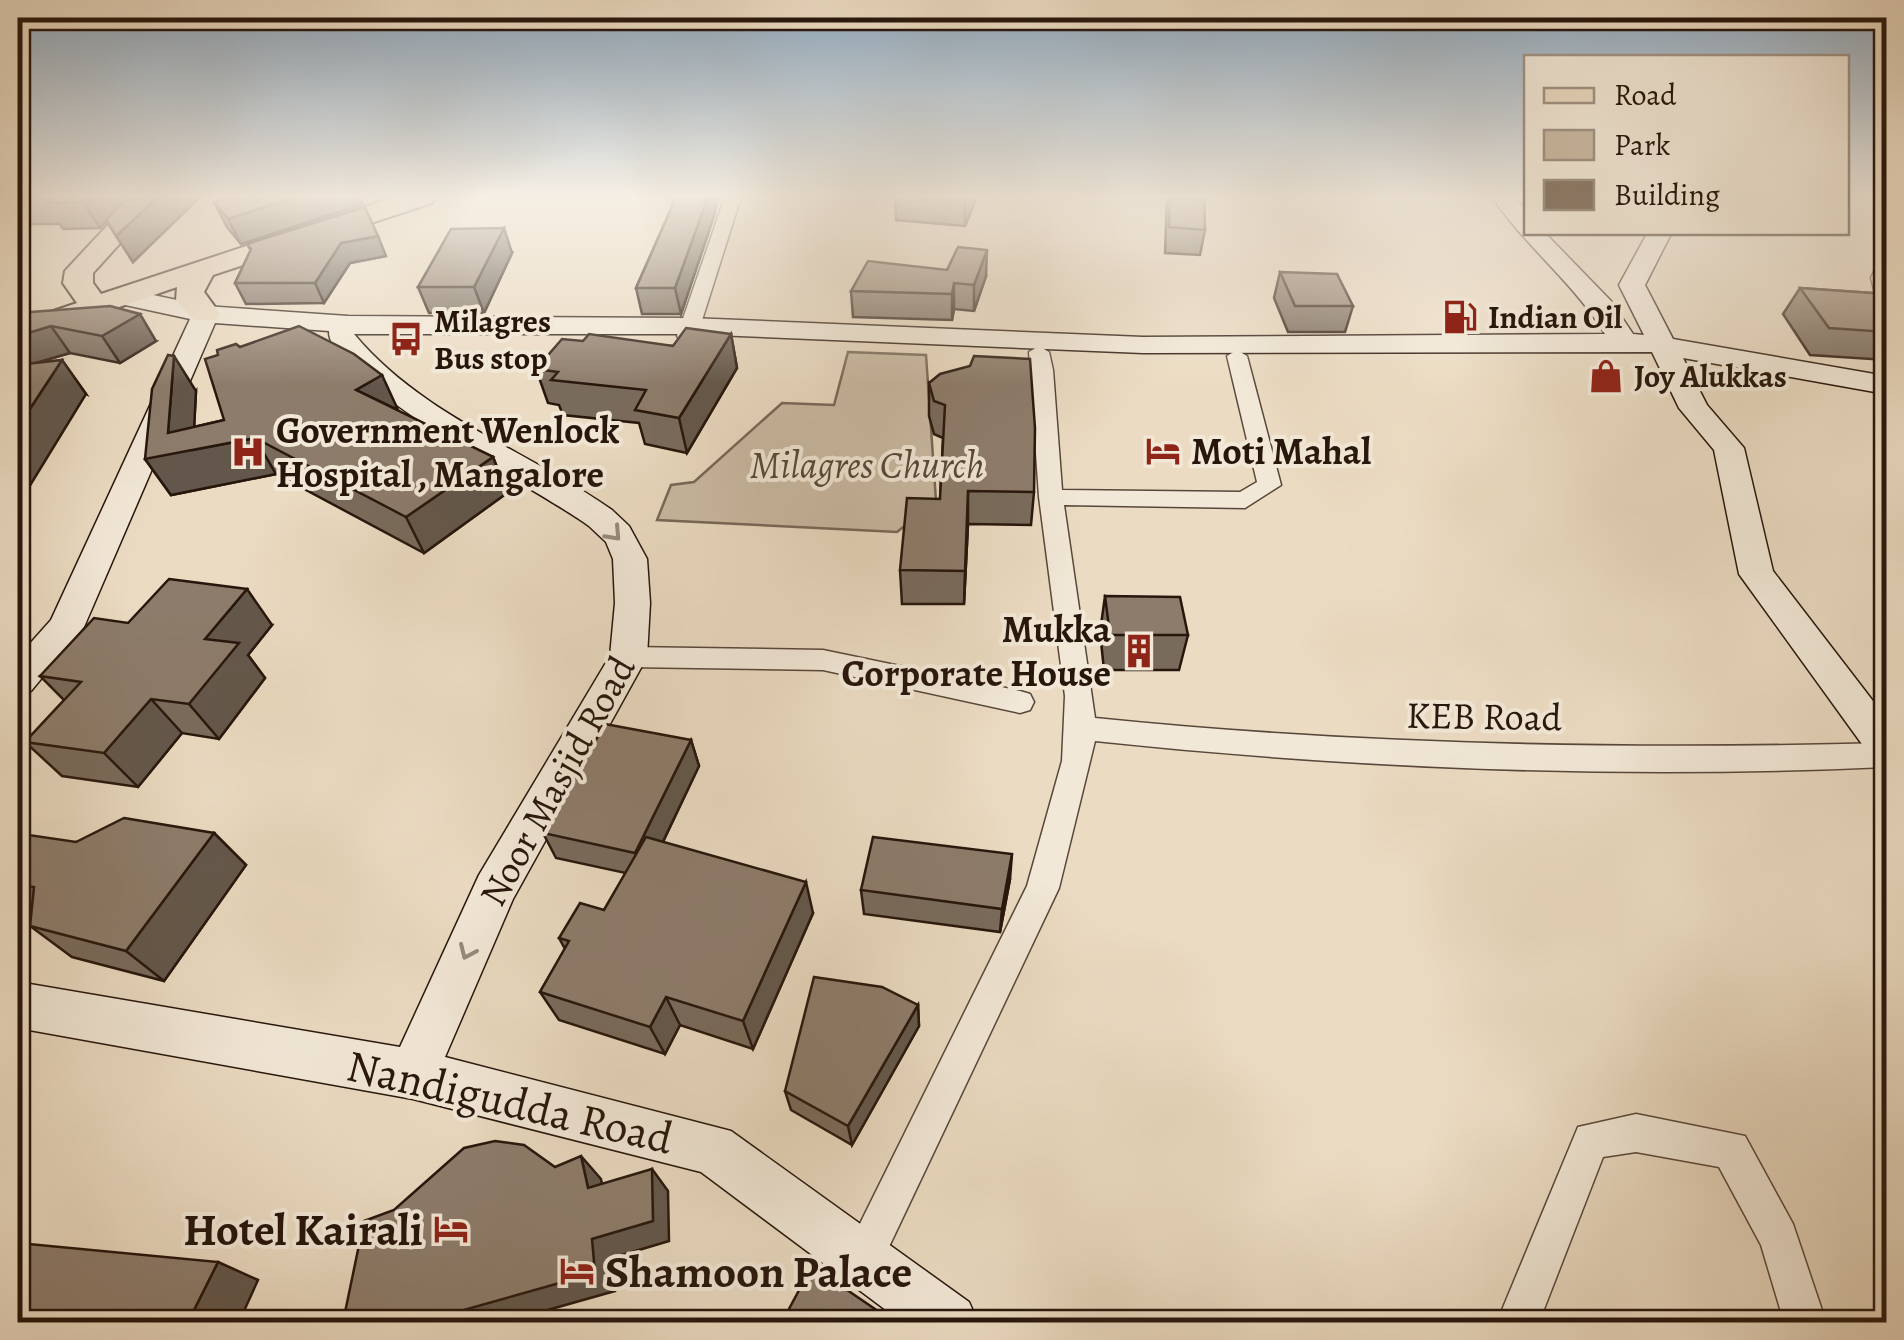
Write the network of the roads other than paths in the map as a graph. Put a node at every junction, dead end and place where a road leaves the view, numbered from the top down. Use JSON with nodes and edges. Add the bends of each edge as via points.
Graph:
{"nodes":[{"id":1,"x":91,"y":260,"type":"edge"},
{"id":2,"x":107,"y":260,"type":"edge"},
{"id":3,"x":218,"y":260,"type":"edge"},
{"id":4,"x":233,"y":260,"type":"edge"},
{"id":5,"x":712,"y":260,"type":"edge"},
{"id":6,"x":1557,"y":260,"type":"edge"},
{"id":7,"x":1645,"y":260,"type":"edge"},
{"id":8,"x":1886,"y":263,"type":"edge"},
{"id":9,"x":201,"y":271,"type":"junction"},
{"id":10,"x":1886,"y":297,"type":"edge"},
{"id":11,"x":108,"y":298,"type":"junction"},
{"id":12,"x":152,"y":316,"type":"junction"},
{"id":13,"x":203,"y":318,"type":"junction"},
{"id":14,"x":50,"y":322,"type":"junction"},
{"id":15,"x":18,"y":324,"type":"edge"},
{"id":16,"x":344,"y":329,"type":"junction"},
{"id":17,"x":688,"y":331,"type":"junction"},
{"id":18,"x":18,"y":333,"type":"edge"},
{"id":19,"x":1624,"y":342,"type":"junction"},
{"id":20,"x":1542,"y":346,"type":"junction"},
{"id":21,"x":1665,"y":350,"type":"junction"},
{"id":22,"x":1039,"y":352,"type":"junction"},
{"id":23,"x":1237,"y":356,"type":"junction"},
{"id":24,"x":1886,"y":385,"type":"edge"},
{"id":25,"x":1052,"y":498,"type":"junction"},
{"id":26,"x":628,"y":657,"type":"junction"},
{"id":27,"x":18,"y":681,"type":"edge"},
{"id":28,"x":1020,"y":702,"type":"dead end"},
{"id":29,"x":1081,"y":728,"type":"junction"},
{"id":30,"x":1886,"y":747,"type":"edge"},
{"id":31,"x":1886,"y":756,"type":"edge"},
{"id":32,"x":18,"y":1005,"type":"edge"},
{"id":33,"x":413,"y":1074,"type":"junction"},
{"id":34,"x":864,"y":1256,"type":"junction"},
{"id":35,"x":949,"y":1322,"type":"edge"},
{"id":36,"x":1518,"y":1322,"type":"edge"},
{"id":37,"x":1805,"y":1322,"type":"edge"}],
"edges":[{"from":1,"to":11,"type":"main road","via":[[78,283]]},
{"from":2,"to":11,"type":"main road","via":[[97,272]]},
{"from":3,"to":11,"type":"main road"},
{"from":4,"to":9,"type":"main road"},
{"from":5,"to":17,"type":"street"},
{"from":6,"to":19,"type":"street","via":[[1602,306]]},
{"from":7,"to":21,"type":"street","via":[[1632,285]]},
{"from":8,"to":10,"type":"street","via":[[1880,278]]},
{"from":9,"to":11,"type":"main road"},
{"from":9,"to":13,"type":"main road","via":[[189,292]]},
{"from":11,"to":12,"type":"street"},
{"from":11,"to":13,"type":"street"},
{"from":11,"to":14,"type":"main road"},
{"from":11,"to":15,"type":"main road"},
{"from":12,"to":13,"type":"street"},
{"from":12,"to":14,"type":"main road"},
{"from":13,"to":16,"type":"street"},
{"from":13,"to":27,"type":"street","via":[[66,627]]},
{"from":14,"to":18,"type":"main road"},
{"from":16,"to":17,"type":"street"},
{"from":16,"to":26,"type":"street","name":"Noor Masjid Road","one_way":true,"via":[[362,364],[415,404],[591,509],[628,550],[634,638]]},
{"from":17,"to":20,"type":"street"},
{"from":17,"to":22,"type":"street"},
{"from":19,"to":20,"type":"street"},
{"from":19,"to":21,"type":"street"},
{"from":20,"to":21,"type":"street"},
{"from":20,"to":23,"type":"street"},
{"from":21,"to":24,"type":"street"},
{"from":21,"to":30,"type":"street","via":[[1694,408],[1729,448],[1756,574]]},
{"from":22,"to":23,"type":"street"},
{"from":22,"to":25,"type":"street"},
{"from":23,"to":25,"type":"street","via":[[1270,486],[1246,500]]},
{"from":25,"to":29,"type":"street"},
{"from":26,"to":28,"type":"street","via":[[823,660]]},
{"from":26,"to":33,"type":"street","name":"Noor Masjid Road","one_way":true,"via":[[495,889]]},
{"from":29,"to":31,"type":"street","name":"KEB Road","via":[[1463,759]]},
{"from":29,"to":34,"type":"street","via":[[1043,888]]},
{"from":32,"to":33,"type":"street","name":"Nandigudda Road"},
{"from":33,"to":34,"type":"street","name":"Nandigudda Road","via":[[713,1149]]},
{"from":34,"to":35,"type":"street","name":"Nandigudda Road"},
{"from":36,"to":37,"type":"street","via":[[1591,1140],[1636,1133],[1731,1150],[1779,1238]]}]}
